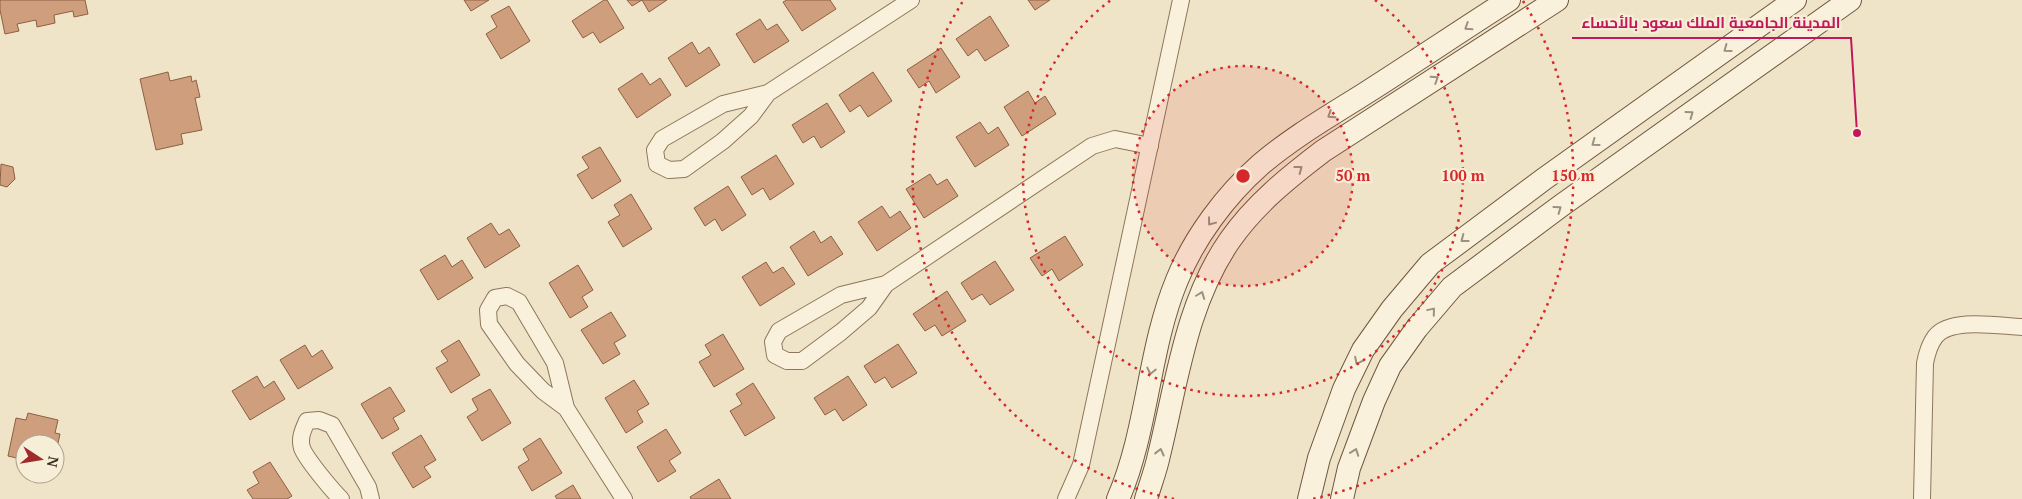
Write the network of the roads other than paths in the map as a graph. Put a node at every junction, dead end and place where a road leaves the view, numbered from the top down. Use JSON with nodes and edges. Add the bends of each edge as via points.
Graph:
{"nodes":[{"id":1,"x":911,"y":0,"type":"edge"},
{"id":2,"x":1181,"y":0,"type":"edge"},
{"id":3,"x":1509,"y":0,"type":"edge"},
{"id":4,"x":1557,"y":0,"type":"edge"},
{"id":5,"x":1795,"y":0,"type":"edge"},
{"id":6,"x":1850,"y":0,"type":"edge"},
{"id":7,"x":768,"y":93,"type":"junction"},
{"id":8,"x":1150,"y":146,"type":"junction"},
{"id":9,"x":886,"y":284,"type":"junction"},
{"id":10,"x":2022,"y":327,"type":"edge"},
{"id":11,"x":566,"y":408,"type":"junction"},
{"id":12,"x":341,"y":499,"type":"edge"},
{"id":13,"x":371,"y":499,"type":"edge"},
{"id":14,"x":624,"y":499,"type":"edge"},
{"id":15,"x":1066,"y":499,"type":"edge"},
{"id":16,"x":1118,"y":499,"type":"edge"},
{"id":17,"x":1146,"y":499,"type":"edge"},
{"id":18,"x":1309,"y":499,"type":"edge"},
{"id":19,"x":1342,"y":499,"type":"edge"},
{"id":20,"x":1922,"y":499,"type":"edge"}],
"edges":[{"from":1,"to":7,"type":"street"},
{"from":2,"to":8,"type":"street"},
{"from":3,"to":16,"type":"main road","one_way":true,"via":[[1308,130],[1261,165],[1234,191],[1200,236],[1176,281]]},
{"from":17,"to":4,"type":"main road","one_way":true,"via":[[1159,457],[1183,347],[1200,295],[1230,239],[1262,201],[1323,151]]},
{"from":5,"to":18,"type":"main road","one_way":true,"via":[[1430,264],[1363,350],[1344,388],[1319,458]]},
{"from":19,"to":6,"type":"main road","one_way":true,"via":[[1349,468],[1390,366],[1452,287]]},
{"from":7,"to":7,"type":"street","via":[[723,104],[662,139],[655,150],[657,164],[669,170],[684,169],[751,116]]},
{"from":8,"to":9,"type":"street","via":[[1115,139],[1092,146]]},
{"from":8,"to":15,"type":"street","via":[[1081,465]]},
{"from":9,"to":9,"type":"street","via":[[841,295],[779,331],[773,342],[775,355],[787,361],[802,361],[869,308]]},
{"from":10,"to":20,"type":"street","via":[[1961,325],[1936,336],[1928,348]]},
{"from":11,"to":11,"type":"street","via":[[555,363],[519,302],[507,296],[495,298],[488,310],[489,324],[517,364],[543,391]]},
{"from":11,"to":14,"type":"street"},
{"from":12,"to":13,"type":"street","via":[[302,448],[301,433],[307,421],[320,420],[332,425],[368,487]]}]}
